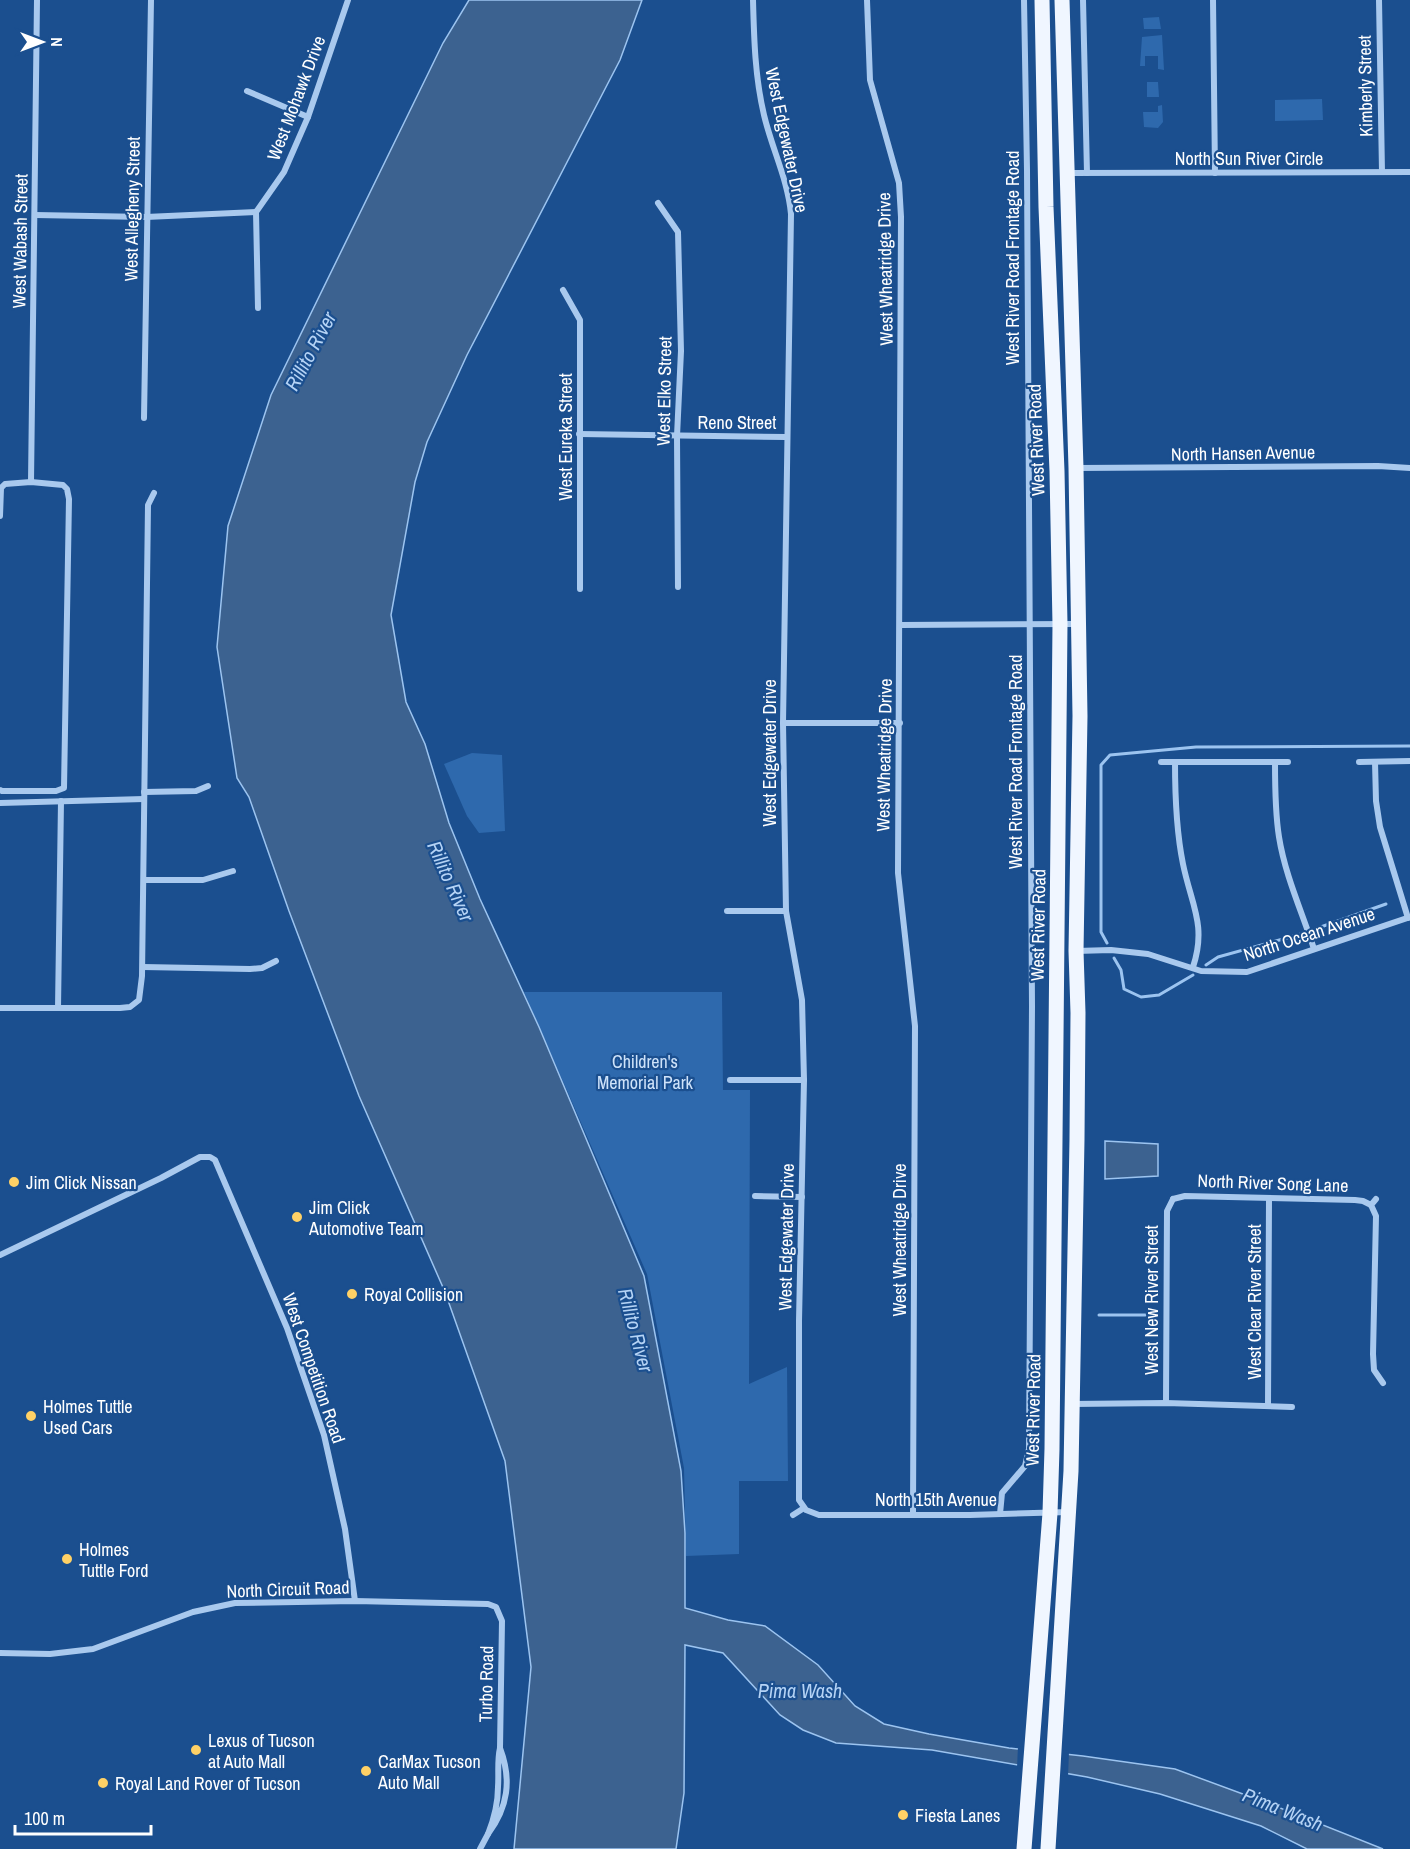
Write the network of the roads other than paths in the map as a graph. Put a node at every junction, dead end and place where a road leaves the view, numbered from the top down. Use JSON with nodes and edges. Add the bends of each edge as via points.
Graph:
{"nodes":[{"id":1,"x":37,"y":0,"type":"edge"},
{"id":2,"x":151,"y":0,"type":"edge"},
{"id":3,"x":348,"y":0,"type":"edge"},
{"id":4,"x":753,"y":0,"type":"edge"},
{"id":5,"x":867,"y":0,"type":"edge"},
{"id":6,"x":1024,"y":0,"type":"edge"},
{"id":7,"x":1042,"y":0,"type":"edge"},
{"id":8,"x":1062,"y":0,"type":"edge"},
{"id":9,"x":1083,"y":0,"type":"edge"},
{"id":10,"x":1212,"y":0,"type":"edge"},
{"id":11,"x":1378,"y":0,"type":"edge"},
{"id":12,"x":247,"y":91,"type":"dead end"},
{"id":13,"x":308,"y":117,"type":"junction"},
{"id":14,"x":1215,"y":172,"type":"junction"},
{"id":15,"x":1382,"y":172,"type":"junction"},
{"id":16,"x":1410,"y":172,"type":"edge"},
{"id":17,"x":1066,"y":173,"type":"junction"},
{"id":18,"x":1087,"y":173,"type":"junction"},
{"id":19,"x":657,"y":203,"type":"dead end"},
{"id":20,"x":256,"y":212,"type":"junction"},
{"id":21,"x":35,"y":215,"type":"junction"},
{"id":22,"x":146,"y":217,"type":"junction"},
{"id":23,"x":563,"y":290,"type":"dead end"},
{"id":24,"x":258,"y":308,"type":"dead end"},
{"id":25,"x":144,"y":418,"type":"dead end"},
{"id":26,"x":579,"y":434,"type":"junction"},
{"id":27,"x":677,"y":436,"type":"junction"},
{"id":28,"x":786,"y":437,"type":"junction"},
{"id":29,"x":1076,"y":468,"type":"junction"},
{"id":30,"x":1410,"y":468,"type":"edge"},
{"id":31,"x":31,"y":482,"type":"junction"},
{"id":32,"x":154,"y":493,"type":"dead end"},
{"id":33,"x":0,"y":516,"type":"edge"},
{"id":34,"x":678,"y":587,"type":"dead end"},
{"id":35,"x":580,"y":589,"type":"dead end"},
{"id":36,"x":1060,"y":624,"type":"junction"},
{"id":37,"x":1079,"y":624,"type":"junction"},
{"id":38,"x":900,"y":625,"type":"junction"},
{"id":39,"x":1029,"y":625,"type":"junction"},
{"id":40,"x":783,"y":723,"type":"junction"},
{"id":41,"x":900,"y":723,"type":"junction"},
{"id":42,"x":1410,"y":761,"type":"edge"},
{"id":43,"x":1161,"y":762,"type":"dead end"},
{"id":44,"x":1175,"y":762,"type":"junction"},
{"id":45,"x":1275,"y":762,"type":"junction"},
{"id":46,"x":1288,"y":762,"type":"dead end"},
{"id":47,"x":1359,"y":762,"type":"dead end"},
{"id":48,"x":1375,"y":762,"type":"junction"},
{"id":49,"x":208,"y":786,"type":"dead end"},
{"id":50,"x":0,"y":790,"type":"edge"},
{"id":51,"x":144,"y":795,"type":"junction"},
{"id":52,"x":61,"y":801,"type":"junction"},
{"id":53,"x":0,"y":803,"type":"edge"},
{"id":54,"x":233,"y":871,"type":"dead end"},
{"id":55,"x":144,"y":880,"type":"junction"},
{"id":56,"x":727,"y":911,"type":"dead end"},
{"id":57,"x":786,"y":911,"type":"junction"},
{"id":58,"x":1409,"y":917,"type":"edge"},
{"id":59,"x":1314,"y":949,"type":"junction"},
{"id":60,"x":1076,"y":951,"type":"junction"},
{"id":61,"x":276,"y":961,"type":"dead end"},
{"id":62,"x":142,"y":967,"type":"junction"},
{"id":63,"x":1193,"y":967,"type":"junction"},
{"id":64,"x":0,"y":1008,"type":"edge"},
{"id":65,"x":58,"y":1008,"type":"junction"},
{"id":66,"x":730,"y":1080,"type":"dead end"},
{"id":67,"x":804,"y":1080,"type":"junction"},
{"id":68,"x":1167,"y":1194,"type":"dead end"},
{"id":69,"x":755,"y":1196,"type":"dead end"},
{"id":70,"x":802,"y":1197,"type":"junction"},
{"id":71,"x":1173,"y":1199,"type":"junction"},
{"id":72,"x":1269,"y":1199,"type":"junction"},
{"id":73,"x":0,"y":1255,"type":"edge"},
{"id":74,"x":1383,"y":1383,"type":"dead end"},
{"id":75,"x":1166,"y":1403,"type":"junction"},
{"id":76,"x":1072,"y":1404,"type":"junction"},
{"id":77,"x":1268,"y":1405,"type":"junction"},
{"id":78,"x":1292,"y":1407,"type":"dead end"},
{"id":79,"x":804,"y":1508,"type":"junction"},
{"id":80,"x":1070,"y":1512,"type":"junction"},
{"id":81,"x":913,"y":1513,"type":"junction"},
{"id":82,"x":1050,"y":1513,"type":"junction"},
{"id":83,"x":1000,"y":1514,"type":"junction"},
{"id":84,"x":793,"y":1515,"type":"dead end"},
{"id":85,"x":355,"y":1601,"type":"junction"},
{"id":86,"x":502,"y":1622,"type":"joint"},
{"id":87,"x":0,"y":1653,"type":"edge"},
{"id":88,"x":480,"y":1849,"type":"edge"},
{"id":89,"x":1024,"y":1849,"type":"edge"},
{"id":90,"x":1048,"y":1849,"type":"edge"}],
"edges":[{"from":1,"to":21,"type":"street","name":"West Wabash Street"},
{"from":2,"to":22,"type":"street","name":"West Allegheny Street"},
{"from":3,"to":13,"type":"street","name":"West Mohawk Drive"},
{"from":4,"to":28,"type":"street","name":"West Edgewater Drive","via":[[758,87],[790,207]]},
{"from":5,"to":38,"type":"street","name":"West Wheatridge Drive","via":[[870,80],[899,183],[902,218]]},
{"from":6,"to":39,"type":"street","name":"West River Road Frontage Road"},
{"from":7,"to":36,"type":"main road","name":"West River Road"},
{"from":8,"to":17,"type":"main road"},
{"from":9,"to":18,"type":"street"},
{"from":10,"to":14,"type":"street"},
{"from":11,"to":15,"type":"street","name":"Kimberly Street"},
{"from":12,"to":13,"type":"street"},
{"from":13,"to":20,"type":"street","name":"West Mohawk Drive","via":[[284,172]]},
{"from":14,"to":15,"type":"street","name":"North Sun River Circle"},
{"from":14,"to":18,"type":"street","name":"North Sun River Circle"},
{"from":15,"to":16,"type":"street","name":"North Sun River Circle"},
{"from":17,"to":18,"type":"street","name":"North Sun River Circle"},
{"from":17,"to":29,"type":"main road"},
{"from":19,"to":27,"type":"street","name":"West Elko Street","via":[[678,232],[681,351]]},
{"from":20,"to":22,"type":"street"},
{"from":20,"to":24,"type":"street"},
{"from":21,"to":22,"type":"street"},
{"from":21,"to":31,"type":"street","name":"West Wabash Street"},
{"from":22,"to":25,"type":"street","name":"West Allegheny Street"},
{"from":23,"to":26,"type":"street","name":"West Eureka Street","via":[[580,320]]},
{"from":26,"to":27,"type":"street","name":"Reno Street"},
{"from":26,"to":35,"type":"street","name":"West Eureka Street"},
{"from":27,"to":28,"type":"street","name":"Reno Street"},
{"from":27,"to":34,"type":"street","name":"West Elko Street"},
{"from":28,"to":40,"type":"street","name":"West Edgewater Drive"},
{"from":29,"to":30,"type":"street","name":"North Hansen Avenue"},
{"from":29,"to":37,"type":"main road"},
{"from":31,"to":33,"type":"street","via":[[5,484],[1,488]]},
{"from":31,"to":50,"type":"street","via":[[63,485],[69,499],[64,788]]},
{"from":32,"to":51,"type":"street","via":[[148,505]]},
{"from":36,"to":37,"type":"street"},
{"from":36,"to":39,"type":"street"},
{"from":36,"to":82,"type":"main road","name":"West River Road"},
{"from":37,"to":60,"type":"main road"},
{"from":38,"to":39,"type":"street"},
{"from":38,"to":41,"type":"street","name":"West Wheatridge Drive"},
{"from":39,"to":83,"type":"street","name":"West River Road Frontage Road","via":[[1029,1449],[1025,1466],[1002,1493]]},
{"from":40,"to":41,"type":"street"},
{"from":40,"to":57,"type":"street","name":"West Edgewater Drive"},
{"from":41,"to":81,"type":"street","name":"West Wheatridge Drive","via":[[898,873],[915,1026]]},
{"from":42,"to":48,"type":"street"},
{"from":43,"to":44,"type":"street"},
{"from":44,"to":45,"type":"street"},
{"from":44,"to":63,"type":"street","via":[[1178,837],[1199,926]]},
{"from":45,"to":46,"type":"street"},
{"from":45,"to":59,"type":"street","via":[[1279,839]]},
{"from":47,"to":48,"type":"street"},
{"from":48,"to":58,"type":"street","via":[[1380,827]]},
{"from":49,"to":51,"type":"street","via":[[195,791]]},
{"from":51,"to":52,"type":"street"},
{"from":51,"to":55,"type":"street"},
{"from":52,"to":53,"type":"street"},
{"from":52,"to":65,"type":"street"},
{"from":54,"to":55,"type":"street","via":[[203,880]]},
{"from":55,"to":62,"type":"street"},
{"from":56,"to":57,"type":"street"},
{"from":57,"to":67,"type":"street","name":"West Edgewater Drive","via":[[802,1000]]},
{"from":58,"to":59,"type":"street","name":"North Ocean Avenue"},
{"from":59,"to":63,"type":"street","name":"North Ocean Avenue","via":[[1247,972],[1210,972]]},
{"from":60,"to":63,"type":"street","name":"North Ocean Avenue","via":[[1148,954]]},
{"from":60,"to":76,"type":"main road"},
{"from":61,"to":62,"type":"street","via":[[262,968]]},
{"from":62,"to":65,"type":"street","via":[[139,1000],[134,1004],[120,1008]]},
{"from":64,"to":65,"type":"street"},
{"from":66,"to":67,"type":"street"},
{"from":67,"to":70,"type":"street","name":"West Edgewater Drive"},
{"from":68,"to":71,"type":"street"},
{"from":69,"to":70,"type":"street"},
{"from":70,"to":79,"type":"street","name":"West Edgewater Drive","via":[[798,1489]]},
{"from":71,"to":72,"type":"street","name":"North River Song Lane"},
{"from":71,"to":75,"type":"street","name":"West New River Street","via":[[1167,1211]]},
{"from":72,"to":74,"type":"street","name":"North River Song Lane","via":[[1373,1202],[1376,1216],[1372,1354],[1374,1370]]},
{"from":72,"to":77,"type":"street","name":"West Clear River Street"},
{"from":73,"to":85,"type":"street","name":"West Competition Road","via":[[200,1156],[210,1156],[219,1167],[287,1328],[324,1435],[345,1529]]},
{"from":75,"to":76,"type":"street"},
{"from":75,"to":77,"type":"street"},
{"from":76,"to":80,"type":"main road"},
{"from":77,"to":78,"type":"street"},
{"from":79,"to":81,"type":"street","name":"North 15th Avenue","via":[[819,1515]]},
{"from":79,"to":84,"type":"street"},
{"from":80,"to":82,"type":"street","name":"North 15th Avenue"},
{"from":80,"to":90,"type":"main road"},
{"from":81,"to":83,"type":"street","name":"North 15th Avenue"},
{"from":82,"to":83,"type":"street","name":"North 15th Avenue"},
{"from":82,"to":89,"type":"main road","name":"West River Road"},
{"from":85,"to":86,"type":"street","name":"North Circuit Road","via":[[488,1604],[496,1607]]},
{"from":85,"to":87,"type":"street","name":"North Circuit Road","via":[[235,1603],[193,1612],[93,1649],[50,1654]]},
{"from":86,"to":88,"type":"street","name":"Turbo Road","via":[[499,1788],[496,1813]]}]}
